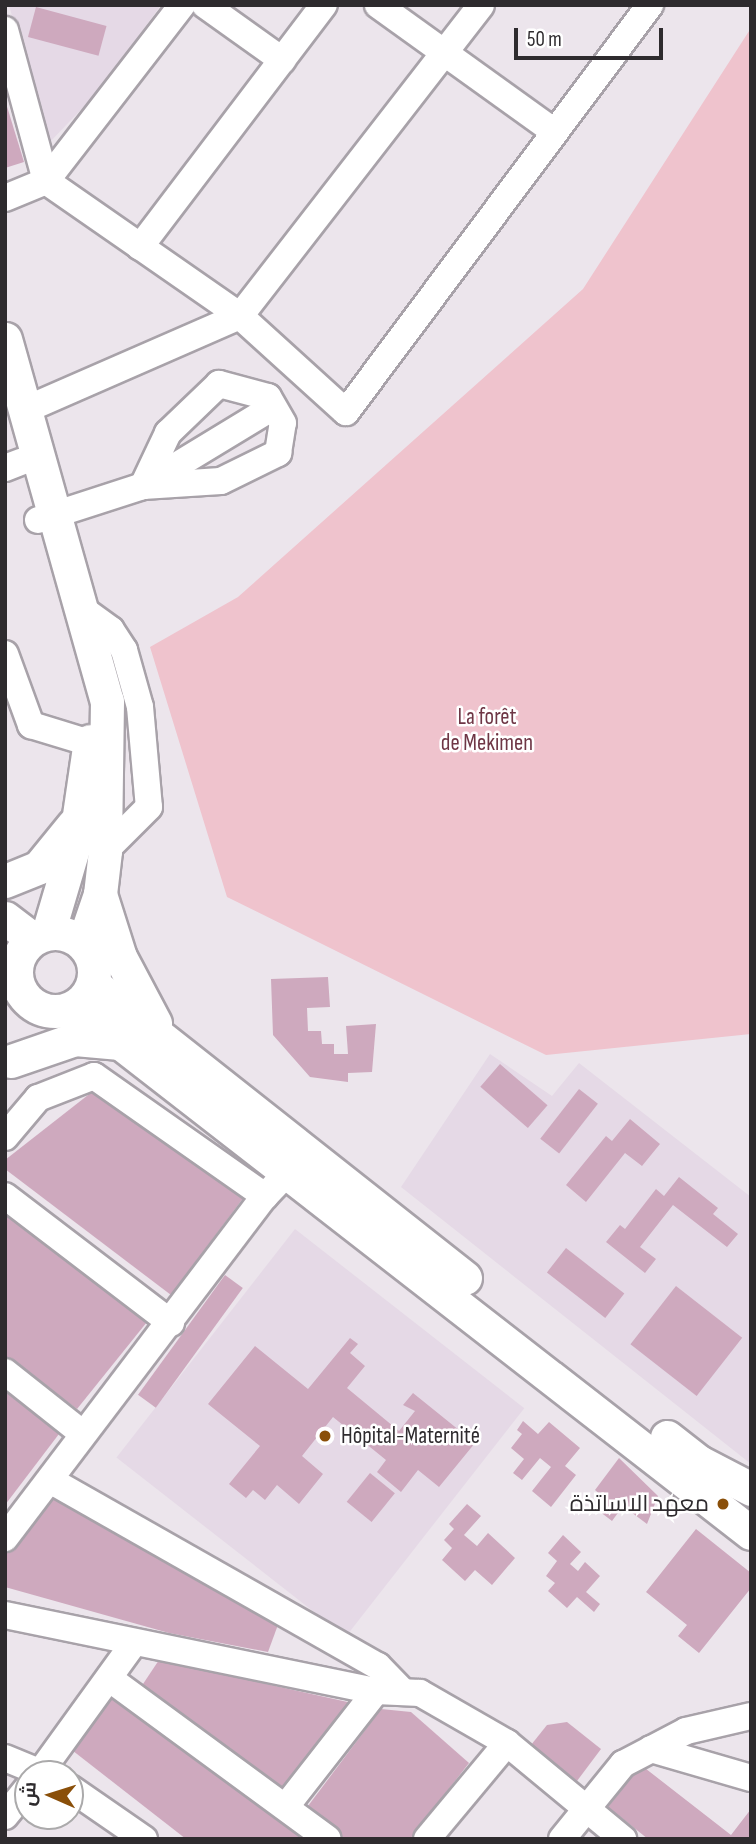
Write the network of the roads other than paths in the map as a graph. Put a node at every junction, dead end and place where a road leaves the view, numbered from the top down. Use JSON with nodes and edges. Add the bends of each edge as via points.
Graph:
{"nodes":[{"id":1,"x":182,"y":5,"type":"edge"},
{"id":2,"x":205,"y":5,"type":"edge"},
{"id":3,"x":324,"y":5,"type":"edge"},
{"id":4,"x":378,"y":5,"type":"edge"},
{"id":5,"x":481,"y":5,"type":"edge"},
{"id":6,"x":649,"y":5,"type":"edge"},
{"id":7,"x":5,"y":30,"type":"edge"},
{"id":8,"x":442,"y":56,"type":"junction"},
{"id":9,"x":282,"y":60,"type":"junction"},
{"id":10,"x":552,"y":130,"type":"junction"},
{"id":11,"x":46,"y":181,"type":"junction"},
{"id":12,"x":5,"y":198,"type":"edge"},
{"id":13,"x":140,"y":247,"type":"junction"},
{"id":14,"x":240,"y":317,"type":"junction"},
{"id":15,"x":5,"y":339,"type":"edge"},
{"id":16,"x":273,"y":407,"type":"junction"},
{"id":17,"x":16,"y":410,"type":"edge"},
{"id":18,"x":13,"y":465,"type":"edge"},
{"id":19,"x":143,"y":486,"type":"junction"},
{"id":20,"x":46,"y":516,"type":"junction"},
{"id":21,"x":5,"y":654,"type":"edge"},
{"id":22,"x":90,"y":743,"type":"junction"},
{"id":23,"x":77,"y":820,"type":"junction"},
{"id":24,"x":5,"y":881,"type":"edge"},
{"id":25,"x":100,"y":894,"type":"junction"},
{"id":26,"x":5,"y":918,"type":"edge"},
{"id":27,"x":83,"y":944,"type":"junction"},
{"id":28,"x":22,"y":963,"type":"edge"},
{"id":29,"x":71,"y":1000,"type":"junction"},
{"id":30,"x":120,"y":1043,"type":"junction"},
{"id":31,"x":169,"y":1043,"type":"junction"},
{"id":32,"x":8,"y":1065,"type":"edge"},
{"id":33,"x":5,"y":1137,"type":"edge"},
{"id":34,"x":298,"y":1161,"type":"junction"},
{"id":35,"x":5,"y":1196,"type":"edge"},
{"id":36,"x":265,"y":1196,"type":"junction"},
{"id":37,"x":171,"y":1323,"type":"junction"},
{"id":38,"x":5,"y":1372,"type":"edge"},
{"id":39,"x":82,"y":1433,"type":"junction"},
{"id":40,"x":685,"y":1465,"type":"junction"},
{"id":41,"x":50,"y":1480,"type":"junction"},
{"id":42,"x":751,"y":1489,"type":"edge"},
{"id":43,"x":751,"y":1505,"type":"edge"},
{"id":44,"x":751,"y":1520,"type":"edge"},
{"id":45,"x":751,"y":1534,"type":"edge"},
{"id":46,"x":5,"y":1538,"type":"edge"},
{"id":47,"x":5,"y":1615,"type":"edge"},
{"id":48,"x":133,"y":1644,"type":"junction"},
{"id":49,"x":110,"y":1679,"type":"junction"},
{"id":50,"x":376,"y":1691,"type":"junction"},
{"id":51,"x":402,"y":1692,"type":"junction"},
{"id":52,"x":751,"y":1716,"type":"edge"},
{"id":53,"x":507,"y":1743,"type":"junction"},
{"id":54,"x":651,"y":1749,"type":"junction"},
{"id":55,"x":50,"y":1760,"type":"edge"},
{"id":56,"x":751,"y":1778,"type":"edge"},
{"id":57,"x":84,"y":1798,"type":"edge"},
{"id":58,"x":287,"y":1805,"type":"junction"},
{"id":59,"x":586,"y":1809,"type":"junction"},
{"id":60,"x":144,"y":1839,"type":"edge"},
{"id":61,"x":328,"y":1839,"type":"edge"},
{"id":62,"x":427,"y":1839,"type":"edge"},
{"id":63,"x":562,"y":1839,"type":"edge"},
{"id":64,"x":623,"y":1839,"type":"edge"}],
"edges":[{"from":1,"to":11,"type":"street"},
{"from":2,"to":9,"type":"street"},
{"from":3,"to":9,"type":"street"},
{"from":4,"to":8,"type":"street"},
{"from":5,"to":8,"type":"street"},
{"from":6,"to":10,"type":"street"},
{"from":7,"to":11,"type":"street"},
{"from":8,"to":10,"type":"street"},
{"from":8,"to":14,"type":"street"},
{"from":9,"to":13,"type":"street"},
{"from":10,"to":14,"type":"street","via":[[346,412]]},
{"from":11,"to":12,"type":"street"},
{"from":11,"to":13,"type":"street"},
{"from":13,"to":14,"type":"street"},
{"from":14,"to":17,"type":"street"},
{"from":15,"to":17,"type":"main road"},
{"from":16,"to":19,"type":"street"},
{"from":16,"to":19,"type":"street","via":[[283,423],[278,453],[221,481]]},
{"from":16,"to":19,"type":"street","via":[[268,397],[219,384],[168,433]]},
{"from":17,"to":18,"type":"main road"},
{"from":17,"to":20,"type":"main road"},
{"from":18,"to":20,"type":"main road"},
{"from":19,"to":20,"type":"street"},
{"from":20,"to":22,"type":"main road"},
{"from":20,"to":25,"type":"main road","via":[[85,611],[107,701]]},
{"from":21,"to":22,"type":"street","via":[[31,725]]},
{"from":22,"to":23,"type":"main road"},
{"from":23,"to":24,"type":"main road","via":[[50,857]]},
{"from":23,"to":28,"type":"main road"},
{"from":25,"to":27,"type":"main road"},
{"from":25,"to":31,"type":"main road","via":[[124,967]]},
{"from":26,"to":28,"type":"main road"},
{"from":27,"to":28,"type":"main road","via":[[71,936]]},
{"from":27,"to":29,"type":"main road","via":[[92,959]]},
{"from":28,"to":29,"type":"main road"},
{"from":29,"to":30,"type":"main road"},
{"from":29,"to":31,"type":"main road"},
{"from":29,"to":32,"type":"main road"},
{"from":30,"to":32,"type":"main road","via":[[52,1043]]},
{"from":30,"to":34,"type":"main road"},
{"from":31,"to":34,"type":"main road"},
{"from":33,"to":36,"type":"street","via":[[38,1098],[94,1076]]},
{"from":34,"to":36,"type":"street"},
{"from":34,"to":40,"type":"main road"},
{"from":35,"to":37,"type":"street"},
{"from":36,"to":37,"type":"street"},
{"from":37,"to":39,"type":"street"},
{"from":38,"to":39,"type":"street"},
{"from":39,"to":41,"type":"street"},
{"from":40,"to":42,"type":"main road"},
{"from":40,"to":43,"type":"main road"},
{"from":40,"to":44,"type":"main road"},
{"from":40,"to":45,"type":"main road"},
{"from":41,"to":46,"type":"street"},
{"from":41,"to":51,"type":"street","via":[[378,1666]]},
{"from":47,"to":48,"type":"street"},
{"from":48,"to":49,"type":"street"},
{"from":48,"to":50,"type":"street"},
{"from":49,"to":55,"type":"street"},
{"from":49,"to":58,"type":"street"},
{"from":50,"to":51,"type":"street"},
{"from":50,"to":58,"type":"street"},
{"from":51,"to":53,"type":"street","via":[[420,1693]]},
{"from":52,"to":54,"type":"street","via":[[685,1731]]},
{"from":53,"to":59,"type":"street"},
{"from":53,"to":62,"type":"street"},
{"from":54,"to":56,"type":"street"},
{"from":54,"to":59,"type":"street","via":[[623,1763]]},
{"from":57,"to":60,"type":"street"},
{"from":58,"to":61,"type":"street"},
{"from":59,"to":63,"type":"street"},
{"from":59,"to":64,"type":"street"}]}
